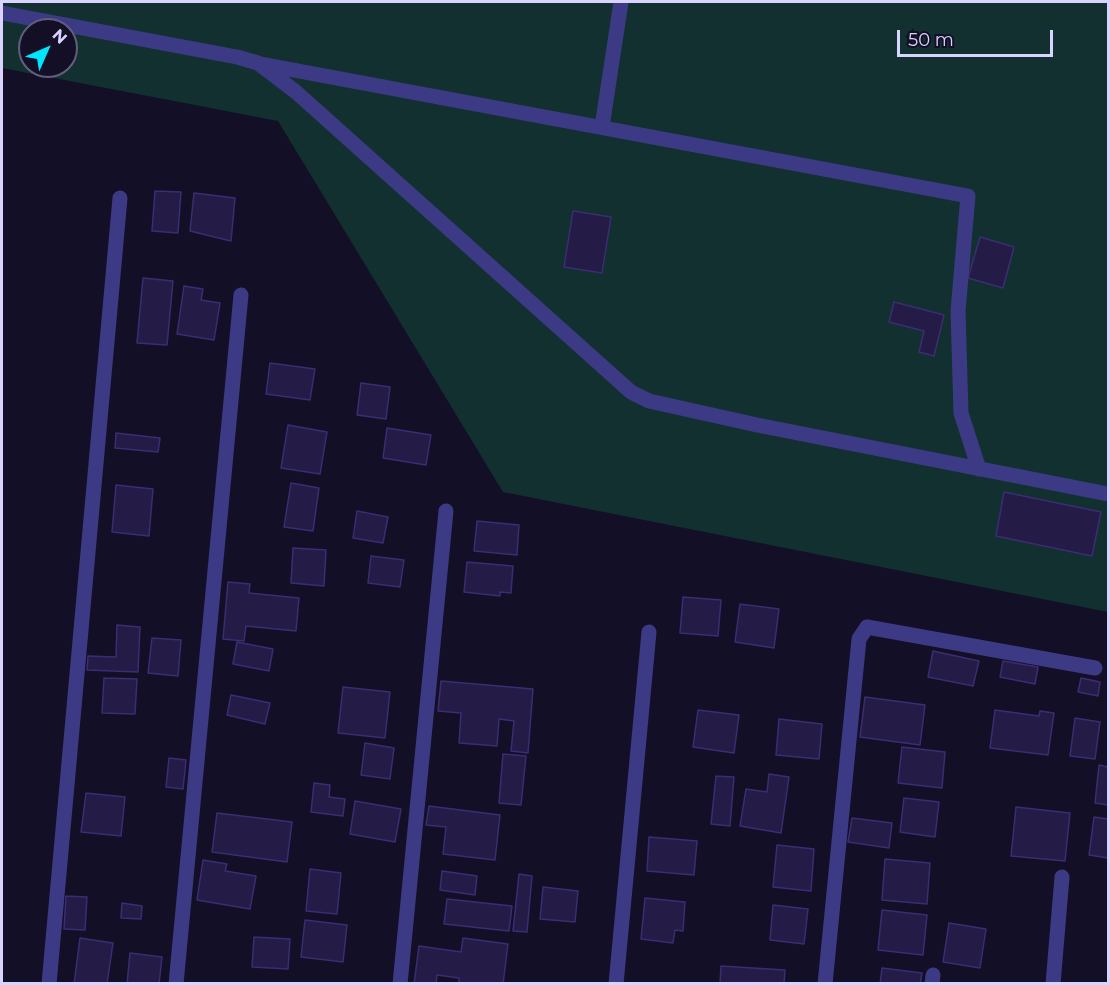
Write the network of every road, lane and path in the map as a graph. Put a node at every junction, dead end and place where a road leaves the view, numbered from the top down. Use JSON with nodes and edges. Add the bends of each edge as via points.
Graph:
{"nodes":[{"id":1,"x":621,"y":2,"type":"edge"},
{"id":2,"x":2,"y":13,"type":"edge"},
{"id":3,"x":258,"y":63,"type":"junction"},
{"id":4,"x":602,"y":127,"type":"junction"},
{"id":5,"x":120,"y":198,"type":"dead end"},
{"id":6,"x":241,"y":295,"type":"dead end"},
{"id":7,"x":979,"y":469,"type":"junction"},
{"id":8,"x":1108,"y":494,"type":"edge"},
{"id":9,"x":446,"y":512,"type":"dead end"},
{"id":10,"x":649,"y":632,"type":"dead end"},
{"id":11,"x":1095,"y":668,"type":"dead end"},
{"id":12,"x":1062,"y":877,"type":"dead end"},
{"id":13,"x":49,"y":984,"type":"edge"},
{"id":14,"x":176,"y":984,"type":"edge"},
{"id":15,"x":400,"y":984,"type":"edge"},
{"id":16,"x":616,"y":984,"type":"edge"},
{"id":17,"x":825,"y":984,"type":"edge"},
{"id":18,"x":1053,"y":984,"type":"edge"}],
"edges":[{"from":1,"to":4,"type":"street"},
{"from":2,"to":3,"type":"street"},
{"from":3,"to":4,"type":"street"},
{"from":3,"to":7,"type":"street","via":[[296,92],[631,392],[649,401],[757,426]]},
{"from":4,"to":7,"type":"street","via":[[968,196],[958,311],[961,413]]},
{"from":5,"to":13,"type":"street"},
{"from":6,"to":14,"type":"street"},
{"from":7,"to":8,"type":"street"},
{"from":9,"to":15,"type":"street"},
{"from":10,"to":16,"type":"street"},
{"from":11,"to":17,"type":"street","via":[[867,627],[859,639]]},
{"from":12,"to":18,"type":"street"}]}
